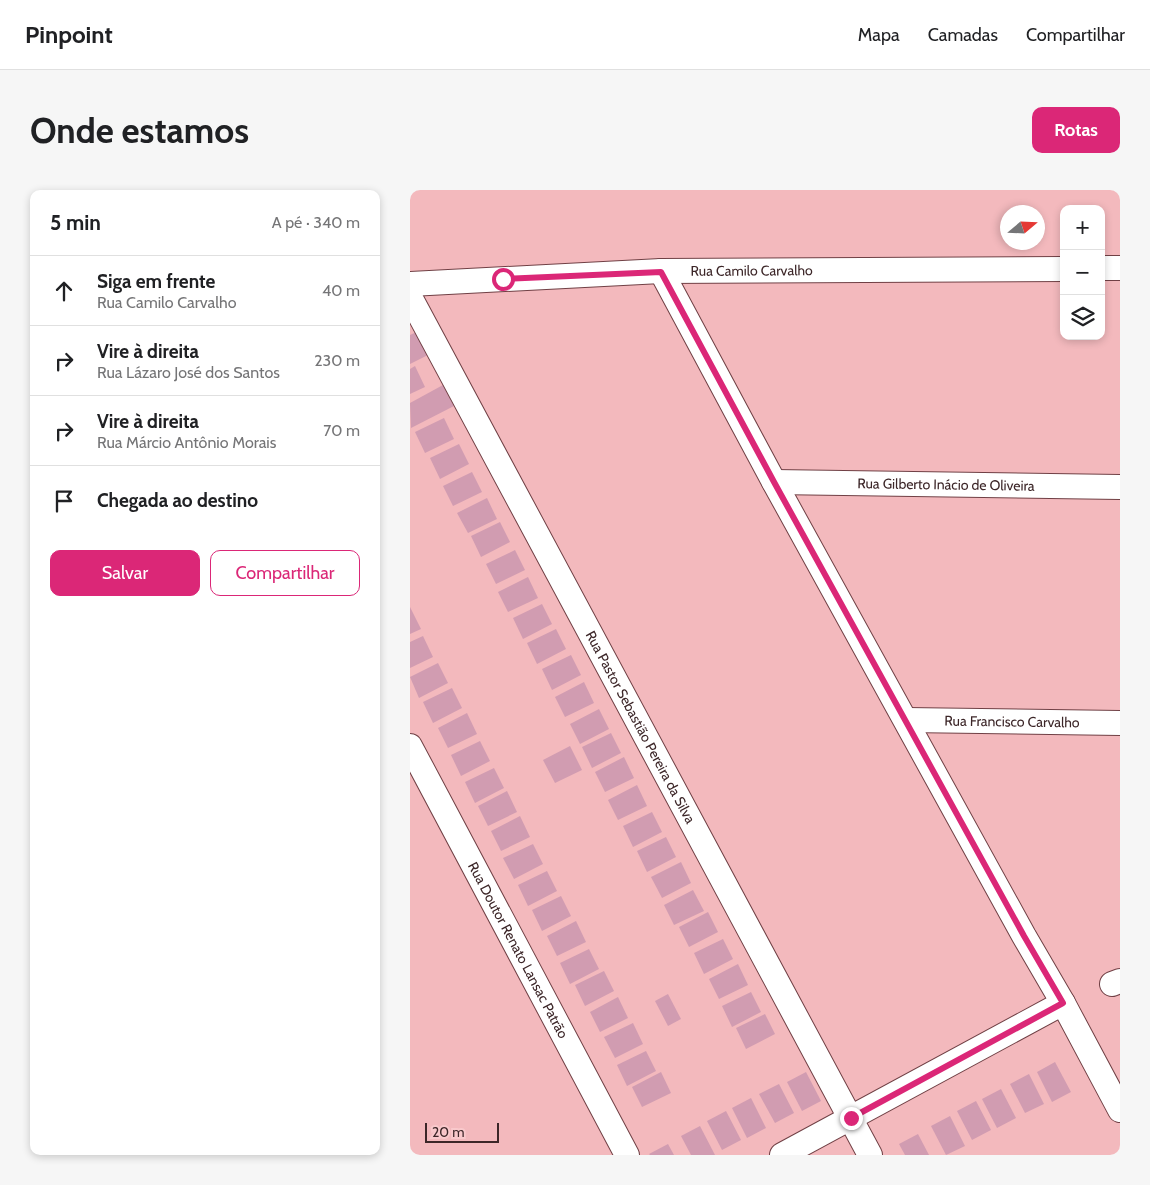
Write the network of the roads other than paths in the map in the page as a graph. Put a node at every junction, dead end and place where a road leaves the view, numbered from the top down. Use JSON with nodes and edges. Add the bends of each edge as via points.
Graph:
{"nodes":[{"id":1,"x":1105,"y":268,"type":"edge"},
{"id":2,"x":1120,"y":268,"type":"edge"},
{"id":3,"x":1060,"y":269,"type":"edge"},
{"id":4,"x":661,"y":272,"type":"junction"},
{"id":5,"x":410,"y":284,"type":"edge"},
{"id":6,"x":410,"y":297,"type":"edge"},
{"id":7,"x":774,"y":482,"type":"junction"},
{"id":8,"x":1120,"y":487,"type":"edge"},
{"id":9,"x":906,"y":720,"type":"junction"},
{"id":10,"x":1120,"y":723,"type":"edge"},
{"id":11,"x":410,"y":746,"type":"edge"},
{"id":12,"x":1063,"y":1003,"type":"junction"},
{"id":13,"x":1120,"y":1110,"type":"edge"},
{"id":14,"x":851,"y":1118,"type":"junction"},
{"id":15,"x":627,"y":1155,"type":"edge"},
{"id":16,"x":782,"y":1155,"type":"edge"},
{"id":17,"x":870,"y":1155,"type":"edge"}],
"edges":[{"from":1,"to":2,"type":"street"},
{"from":3,"to":4,"type":"street","name":"Rua Camilo Carvalho"},
{"from":4,"to":5,"type":"street","name":"Rua Camilo Carvalho"},
{"from":4,"to":7,"type":"street"},
{"from":6,"to":14,"type":"street","name":"Rua Pastor Sebastião Pereira da Silva"},
{"from":7,"to":8,"type":"street","name":"Rua Gilberto Inácio de Oliveira"},
{"from":7,"to":9,"type":"street"},
{"from":9,"to":10,"type":"street","name":"Rua Francisco Carvalho"},
{"from":9,"to":12,"type":"street"},
{"from":11,"to":15,"type":"street","name":"Rua Doutor Renato Lansac Patrão"},
{"from":12,"to":13,"type":"street"},
{"from":12,"to":14,"type":"street"},
{"from":14,"to":16,"type":"street"},
{"from":14,"to":17,"type":"street","name":"Rua Pastor Sebastião Pereira da Silva"}]}
